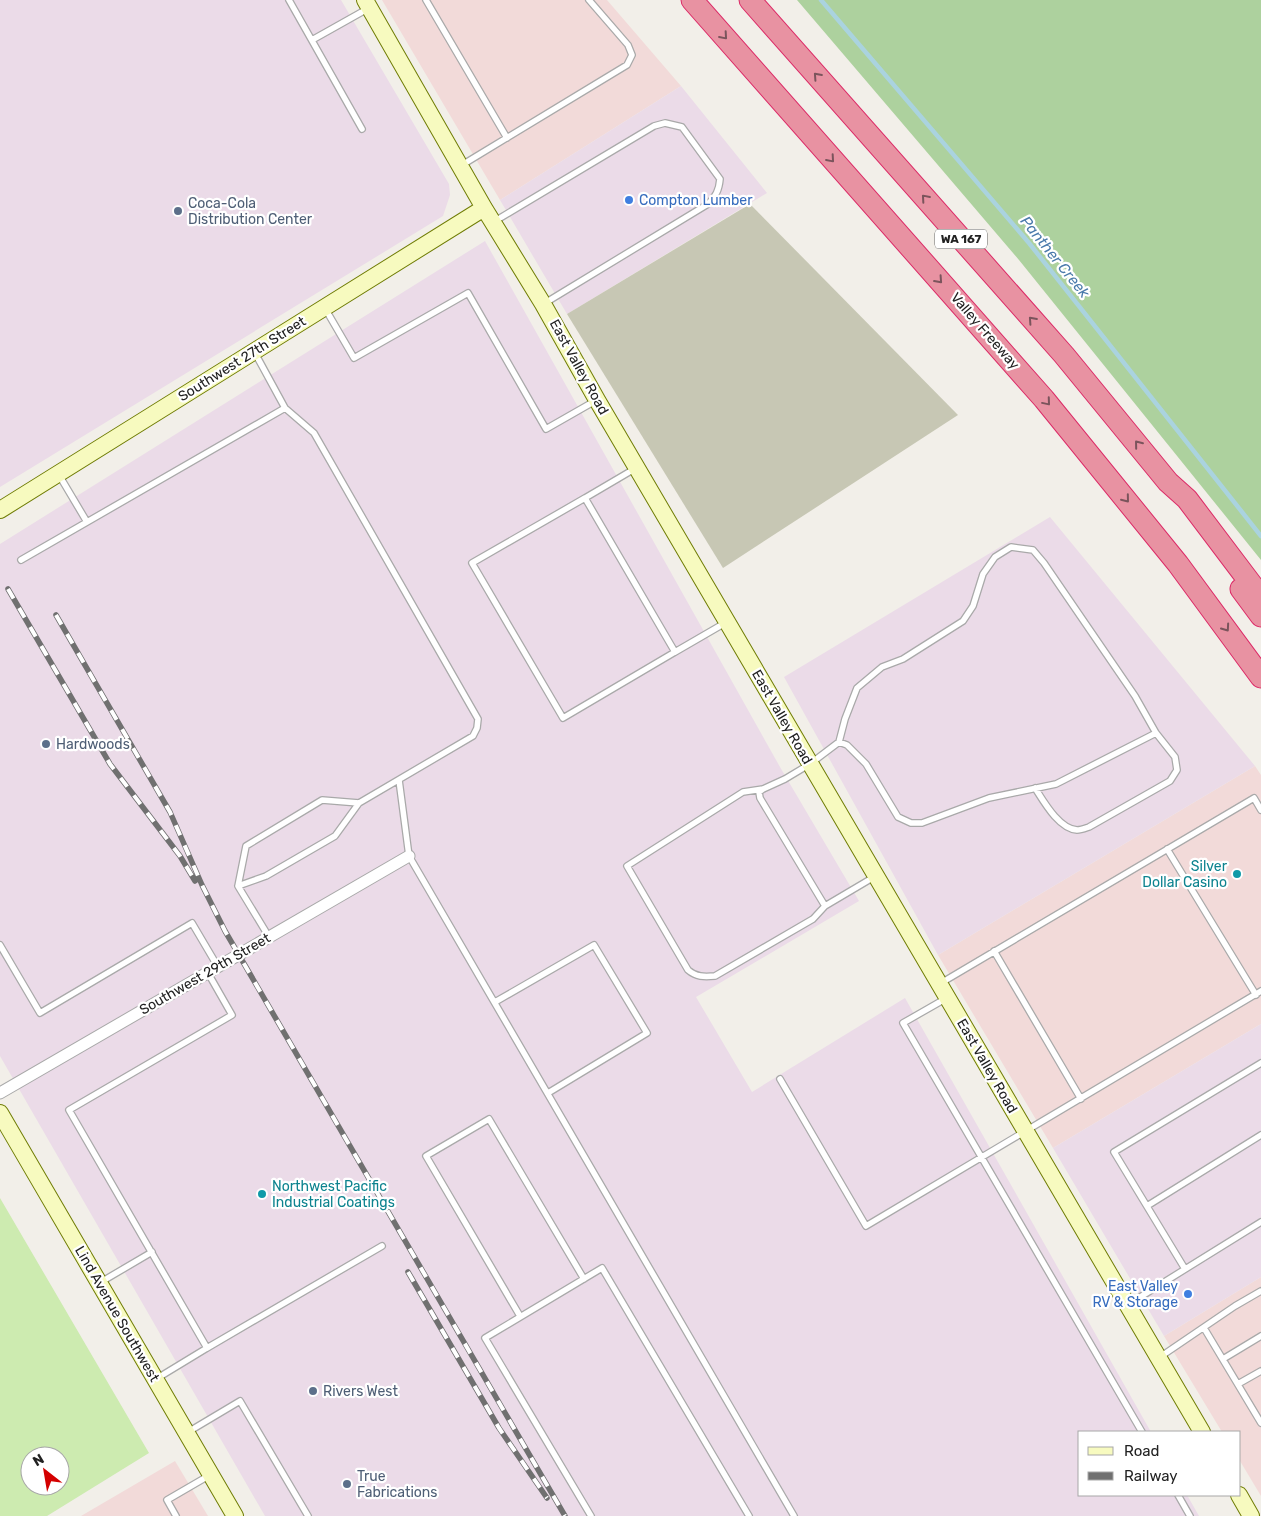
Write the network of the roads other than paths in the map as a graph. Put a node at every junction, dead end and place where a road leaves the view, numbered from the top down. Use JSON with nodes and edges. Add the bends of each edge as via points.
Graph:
{"nodes":[{"id":1,"x":289,"y":0,"type":"edge"},
{"id":2,"x":426,"y":0,"type":"edge"},
{"id":3,"x":589,"y":0,"type":"edge"},
{"id":4,"x":692,"y":0,"type":"edge"},
{"id":5,"x":750,"y":0,"type":"edge"},
{"id":6,"x":367,"y":4,"type":"edge"},
{"id":7,"x":312,"y":40,"type":"junction"},
{"id":8,"x":362,"y":129,"type":"dead end"},
{"id":9,"x":507,"y":138,"type":"junction"},
{"id":10,"x":460,"y":166,"type":"junction"},
{"id":11,"x":484,"y":208,"type":"junction"},
{"id":12,"x":493,"y":223,"type":"junction"},
{"id":13,"x":543,"y":304,"type":"junction"},
{"id":14,"x":324,"y":307,"type":"junction"},
{"id":15,"x":254,"y":351,"type":"junction"},
{"id":16,"x":597,"y":400,"type":"junction"},
{"id":17,"x":285,"y":408,"type":"junction"},
{"id":18,"x":636,"y":468,"type":"junction"},
{"id":19,"x":58,"y":474,"type":"junction"},
{"id":20,"x":1168,"y":482,"type":"junction"},
{"id":21,"x":585,"y":498,"type":"junction"},
{"id":22,"x":0,"y":510,"type":"edge"},
{"id":23,"x":87,"y":522,"type":"junction"},
{"id":24,"x":21,"y":560,"type":"dead end"},
{"id":25,"x":1261,"y":597,"type":"edge"},
{"id":26,"x":1261,"y":616,"type":"edge"},
{"id":27,"x":727,"y":622,"type":"junction"},
{"id":28,"x":675,"y":652,"type":"junction"},
{"id":29,"x":1261,"y":677,"type":"edge"},
{"id":30,"x":1156,"y":733,"type":"junction"},
{"id":31,"x":839,"y":742,"type":"junction"},
{"id":32,"x":810,"y":764,"type":"junction"},
{"id":33,"x":399,"y":780,"type":"junction"},
{"id":34,"x":1035,"y":788,"type":"junction"},
{"id":35,"x":763,"y":789,"type":"junction"},
{"id":36,"x":359,"y":804,"type":"junction"},
{"id":37,"x":1261,"y":810,"type":"edge"},
{"id":38,"x":1168,"y":849,"type":"junction"},
{"id":39,"x":409,"y":856,"type":"junction"},
{"id":40,"x":876,"y":876,"type":"junction"},
{"id":41,"x":238,"y":886,"type":"junction"},
{"id":42,"x":825,"y":906,"type":"junction"},
{"id":43,"x":269,"y":937,"type":"junction"},
{"id":44,"x":0,"y":945,"type":"edge"},
{"id":45,"x":994,"y":952,"type":"junction"},
{"id":46,"x":213,"y":970,"type":"junction"},
{"id":47,"x":943,"y":991,"type":"junction"},
{"id":48,"x":1258,"y":993,"type":"edge"},
{"id":49,"x":495,"y":1002,"type":"junction"},
{"id":50,"x":1261,"y":1063,"type":"edge"},
{"id":51,"x":780,"y":1079,"type":"dead end"},
{"id":52,"x":0,"y":1093,"type":"edge"},
{"id":53,"x":548,"y":1093,"type":"junction"},
{"id":54,"x":1081,"y":1099,"type":"junction"},
{"id":55,"x":0,"y":1112,"type":"edge"},
{"id":56,"x":1026,"y":1132,"type":"junction"},
{"id":57,"x":1261,"y":1136,"type":"edge"},
{"id":58,"x":982,"y":1158,"type":"junction"},
{"id":59,"x":1147,"y":1206,"type":"junction"},
{"id":60,"x":1261,"y":1222,"type":"edge"},
{"id":61,"x":382,"y":1246,"type":"dead end"},
{"id":62,"x":152,"y":1252,"type":"junction"},
{"id":63,"x":1185,"y":1269,"type":"junction"},
{"id":64,"x":584,"y":1279,"type":"junction"},
{"id":65,"x":99,"y":1283,"type":"junction"},
{"id":66,"x":1261,"y":1291,"type":"edge"},
{"id":67,"x":1128,"y":1305,"type":"junction"},
{"id":68,"x":520,"y":1316,"type":"junction"},
{"id":69,"x":1204,"y":1328,"type":"junction"},
{"id":70,"x":1261,"y":1336,"type":"edge"},
{"id":71,"x":208,"y":1348,"type":"junction"},
{"id":72,"x":1158,"y":1358,"type":"junction"},
{"id":73,"x":1223,"y":1359,"type":"junction"},
{"id":74,"x":1261,"y":1370,"type":"edge"},
{"id":75,"x":155,"y":1380,"type":"junction"},
{"id":76,"x":1238,"y":1384,"type":"junction"},
{"id":77,"x":1261,"y":1423,"type":"edge"},
{"id":78,"x":1141,"y":1431,"type":"edge"},
{"id":79,"x":1201,"y":1431,"type":"edge"},
{"id":80,"x":186,"y":1433,"type":"junction"},
{"id":81,"x":211,"y":1475,"type":"junction"},
{"id":82,"x":1179,"y":1496,"type":"edge"},
{"id":83,"x":1240,"y":1496,"type":"edge"},
{"id":84,"x":176,"y":1516,"type":"edge"},
{"id":85,"x":235,"y":1516,"type":"edge"},
{"id":86,"x":308,"y":1516,"type":"edge"},
{"id":87,"x":591,"y":1516,"type":"edge"},
{"id":88,"x":749,"y":1516,"type":"edge"},
{"id":89,"x":794,"y":1516,"type":"edge"},
{"id":90,"x":1190,"y":1516,"type":"edge"},
{"id":91,"x":1251,"y":1516,"type":"edge"}],
"edges":[{"from":1,"to":7,"type":"lane"},
{"from":2,"to":9,"type":"lane"},
{"from":3,"to":9,"type":"lane","via":[[628,45],[632,55],[627,65]]},
{"from":4,"to":29,"type":"highway","name":"Valley Freeway","number":"WA 167","one_way":true,"via":[[1044,399],[1178,564]]},
{"from":20,"to":5,"type":"highway","number":"WA 167","one_way":true,"via":[[1064,355]]},
{"from":6,"to":7,"type":"lane"},
{"from":6,"to":10,"type":"street","name":"East Valley Road"},
{"from":7,"to":8,"type":"lane"},
{"from":9,"to":10,"type":"lane"},
{"from":10,"to":11,"type":"street","name":"East Valley Road"},
{"from":11,"to":12,"type":"street","name":"East Valley Road"},
{"from":11,"to":14,"type":"street","name":"Southwest 27th Street"},
{"from":12,"to":13,"type":"street","name":"East Valley Road"},
{"from":12,"to":13,"type":"lane","via":[[654,126],[665,123],[682,127],[720,179],[716,196],[708,204]]},
{"from":13,"to":16,"type":"street","name":"East Valley Road"},
{"from":14,"to":15,"type":"street","name":"Southwest 27th Street"},
{"from":14,"to":16,"type":"lane","via":[[354,358],[468,292],[546,428]]},
{"from":15,"to":17,"type":"lane"},
{"from":15,"to":19,"type":"street","name":"Southwest 27th Street"},
{"from":16,"to":18,"type":"street","name":"East Valley Road"},
{"from":17,"to":23,"type":"lane"},
{"from":17,"to":33,"type":"lane","via":[[314,433],[478,719],[473,736]]},
{"from":18,"to":21,"type":"lane"},
{"from":18,"to":27,"type":"street","name":"East Valley Road"},
{"from":19,"to":22,"type":"street","name":"Southwest 27th Street"},
{"from":19,"to":23,"type":"lane"},
{"from":20,"to":25,"type":"highway","number":"WA 167","via":[[1187,499]]},
{"from":20,"to":26,"type":"highway","via":[[1182,513]]},
{"from":21,"to":28,"type":"lane"},
{"from":21,"to":28,"type":"lane","via":[[472,563],[562,718]]},
{"from":23,"to":24,"type":"lane"},
{"from":27,"to":28,"type":"lane"},
{"from":27,"to":32,"type":"street","name":"East Valley Road"},
{"from":30,"to":31,"type":"lane","via":[[1135,696],[1044,563],[1033,550],[1011,547],[995,558],[983,574],[973,606],[963,621],[903,659],[882,667],[857,688]]},
{"from":30,"to":34,"type":"lane","via":[[1056,784]]},
{"from":30,"to":34,"type":"lane","via":[[1175,757],[1178,770],[1170,781],[1089,827],[1077,830],[1066,826],[1050,812]]},
{"from":31,"to":32,"type":"lane"},
{"from":31,"to":34,"type":"lane","via":[[848,746],[866,764],[898,817],[911,823],[922,824],[989,798]]},
{"from":32,"to":35,"type":"lane"},
{"from":32,"to":40,"type":"street","name":"East Valley Road"},
{"from":33,"to":36,"type":"lane"},
{"from":33,"to":39,"type":"lane"},
{"from":35,"to":42,"type":"lane","via":[[759,792],[760,798]]},
{"from":35,"to":42,"type":"lane","via":[[743,792],[627,866],[693,975],[715,976],[813,919]]},
{"from":36,"to":41,"type":"lane","via":[[335,836],[266,876]]},
{"from":36,"to":41,"type":"lane","via":[[322,800],[246,846]]},
{"from":37,"to":38,"type":"lane","via":[[1254,798]]},
{"from":38,"to":45,"type":"lane"},
{"from":38,"to":48,"type":"lane"},
{"from":39,"to":43,"type":"street","name":"Southwest 29th Street"},
{"from":39,"to":49,"type":"lane"},
{"from":40,"to":42,"type":"lane"},
{"from":40,"to":47,"type":"street","name":"East Valley Road"},
{"from":41,"to":43,"type":"lane"},
{"from":43,"to":46,"type":"street","name":"Southwest 29th Street"},
{"from":44,"to":46,"type":"lane","via":[[40,1013],[192,923]]},
{"from":45,"to":47,"type":"lane"},
{"from":45,"to":54,"type":"lane"},
{"from":46,"to":52,"type":"street","name":"Southwest 29th Street"},
{"from":46,"to":62,"type":"lane","via":[[232,1014],[69,1110]]},
{"from":47,"to":56,"type":"street","name":"East Valley Road"},
{"from":47,"to":58,"type":"lane","via":[[902,1023]]},
{"from":48,"to":54,"type":"lane"},
{"from":49,"to":53,"type":"lane"},
{"from":49,"to":53,"type":"lane","via":[[594,945],[647,1033]]},
{"from":50,"to":59,"type":"lane","via":[[1114,1152]]},
{"from":51,"to":58,"type":"lane","via":[[866,1226]]},
{"from":53,"to":89,"type":"lane"},
{"from":54,"to":56,"type":"lane"},
{"from":55,"to":65,"type":"street","name":"Lind Avenue Southwest"},
{"from":56,"to":58,"type":"lane"},
{"from":56,"to":67,"type":"street","name":"East Valley Road"},
{"from":57,"to":59,"type":"lane"},
{"from":58,"to":78,"type":"lane"},
{"from":59,"to":63,"type":"lane"},
{"from":60,"to":63,"type":"lane"},
{"from":61,"to":71,"type":"lane"},
{"from":62,"to":65,"type":"lane"},
{"from":62,"to":71,"type":"lane"},
{"from":63,"to":67,"type":"lane"},
{"from":64,"to":68,"type":"lane"},
{"from":64,"to":68,"type":"lane","via":[[489,1119],[426,1156]]},
{"from":64,"to":88,"type":"lane","via":[[602,1268]]},
{"from":65,"to":75,"type":"street","name":"Lind Avenue Southwest"},
{"from":66,"to":69,"type":"lane"},
{"from":67,"to":72,"type":"street","name":"East Valley Road"},
{"from":68,"to":87,"type":"lane","via":[[485,1338]]},
{"from":69,"to":72,"type":"lane"},
{"from":69,"to":73,"type":"lane"},
{"from":70,"to":73,"type":"lane"},
{"from":71,"to":75,"type":"lane"},
{"from":72,"to":79,"type":"street","name":"East Valley Road"},
{"from":73,"to":76,"type":"lane"},
{"from":74,"to":76,"type":"lane"},
{"from":75,"to":80,"type":"street","name":"Lind Avenue Southwest"},
{"from":76,"to":77,"type":"lane"},
{"from":80,"to":81,"type":"street","name":"Lind Avenue Southwest"},
{"from":80,"to":86,"type":"lane","via":[[240,1401]]},
{"from":81,"to":84,"type":"lane","via":[[167,1500]]},
{"from":81,"to":85,"type":"street","name":"Lind Avenue Southwest"},
{"from":82,"to":90,"type":"lane"},
{"from":83,"to":91,"type":"street"}]}
